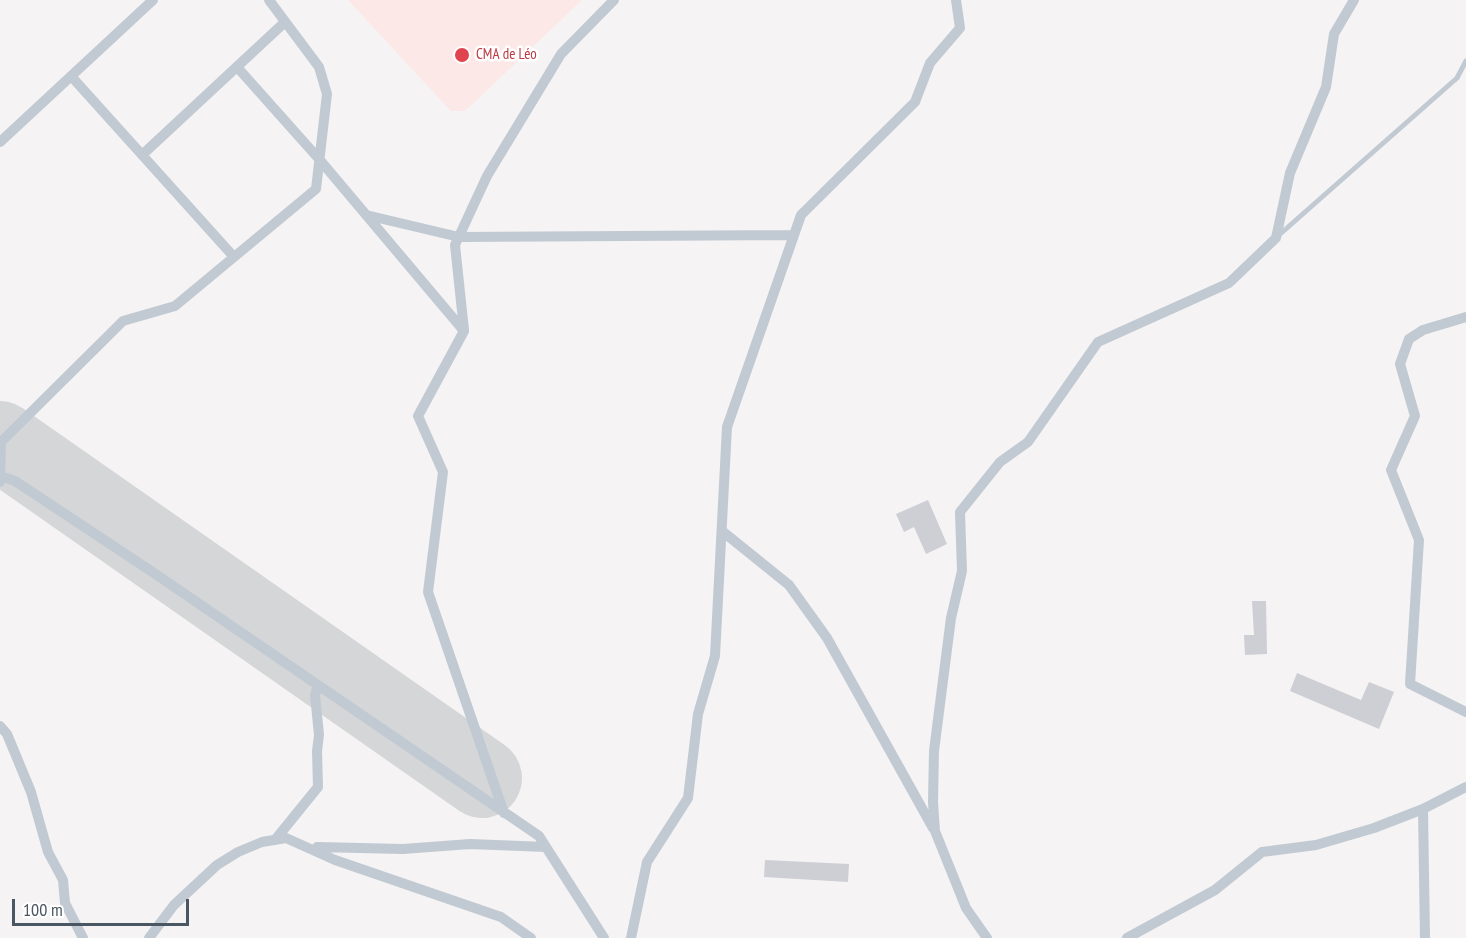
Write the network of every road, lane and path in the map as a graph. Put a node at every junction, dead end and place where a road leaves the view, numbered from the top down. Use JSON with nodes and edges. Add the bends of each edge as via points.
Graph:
{"nodes":[{"id":1,"x":153,"y":0,"type":"edge"},
{"id":2,"x":268,"y":0,"type":"edge"},
{"id":3,"x":614,"y":0,"type":"edge"},
{"id":4,"x":956,"y":0,"type":"edge"},
{"id":5,"x":1354,"y":0,"type":"edge"},
{"id":6,"x":285,"y":22,"type":"junction"},
{"id":7,"x":1466,"y":61,"type":"edge"},
{"id":8,"x":237,"y":67,"type":"junction"},
{"id":9,"x":71,"y":76,"type":"junction"},
{"id":10,"x":0,"y":142,"type":"edge"},
{"id":11,"x":142,"y":155,"type":"junction"},
{"id":12,"x":319,"y":159,"type":"junction"},
{"id":13,"x":366,"y":215,"type":"junction"},
{"id":14,"x":794,"y":235,"type":"junction"},
{"id":15,"x":459,"y":237,"type":"junction"},
{"id":16,"x":1276,"y":238,"type":"junction"},
{"id":17,"x":234,"y":257,"type":"junction"},
{"id":18,"x":1466,"y":316,"type":"edge"},
{"id":19,"x":464,"y":331,"type":"junction"},
{"id":20,"x":0,"y":476,"type":"edge"},
{"id":21,"x":0,"y":483,"type":"edge"},
{"id":22,"x":722,"y":531,"type":"junction"},
{"id":23,"x":318,"y":685,"type":"junction"},
{"id":24,"x":1466,"y":712,"type":"edge"},
{"id":25,"x":0,"y":726,"type":"edge"},
{"id":26,"x":1466,"y":787,"type":"edge"},
{"id":27,"x":1423,"y":809,"type":"junction"},
{"id":28,"x":504,"y":813,"type":"junction"},
{"id":29,"x":935,"y":831,"type":"junction"},
{"id":30,"x":275,"y":840,"type":"junction"},
{"id":31,"x":304,"y":845,"type":"junction"},
{"id":32,"x":546,"y":847,"type":"junction"},
{"id":33,"x":83,"y":938,"type":"edge"},
{"id":34,"x":148,"y":938,"type":"edge"},
{"id":35,"x":531,"y":938,"type":"edge"},
{"id":36,"x":604,"y":938,"type":"edge"},
{"id":37,"x":631,"y":938,"type":"edge"},
{"id":38,"x":987,"y":938,"type":"edge"},
{"id":39,"x":1127,"y":938,"type":"edge"},
{"id":40,"x":1425,"y":938,"type":"edge"}],
"edges":[{"from":1,"to":9,"type":"street"},
{"from":2,"to":6,"type":"street"},
{"from":3,"to":15,"type":"street","via":[[561,54],[487,176]]},
{"from":4,"to":14,"type":"street","via":[[960,28],[930,63],[915,102],[801,215]]},
{"from":5,"to":16,"type":"street","via":[[1334,34],[1326,87],[1290,173]]},
{"from":6,"to":8,"type":"street"},
{"from":6,"to":12,"type":"street","via":[[319,67],[327,94]]},
{"from":7,"to":16,"type":"lane","via":[[1456,78]]},
{"from":8,"to":11,"type":"street"},
{"from":8,"to":12,"type":"street"},
{"from":9,"to":10,"type":"street"},
{"from":9,"to":11,"type":"street"},
{"from":11,"to":17,"type":"street"},
{"from":12,"to":13,"type":"street"},
{"from":12,"to":17,"type":"street","via":[[316,189]]},
{"from":13,"to":15,"type":"street"},
{"from":13,"to":19,"type":"street"},
{"from":14,"to":15,"type":"street"},
{"from":14,"to":22,"type":"street","via":[[727,427]]},
{"from":15,"to":19,"type":"street","via":[[455,245]]},
{"from":16,"to":29,"type":"street","via":[[1229,283],[1098,342],[1028,442],[1000,462],[960,512],[962,571],[951,618],[934,751]]},
{"from":17,"to":20,"type":"street","via":[[175,306],[123,321],[1,442]]},
{"from":18,"to":24,"type":"street","via":[[1423,330],[1409,339],[1400,364],[1415,416],[1391,470],[1419,540],[1410,684]]},
{"from":19,"to":28,"type":"street","via":[[418,416],[443,472],[428,592]]},
{"from":20,"to":21,"type":"street"},
{"from":20,"to":23,"type":"street","via":[[35,494]]},
{"from":22,"to":29,"type":"street","via":[[789,585],[827,638]]},
{"from":22,"to":37,"type":"street","via":[[715,656],[698,714],[688,798],[647,862]]},
{"from":23,"to":28,"type":"street"},
{"from":23,"to":30,"type":"street","via":[[318,787]]},
{"from":25,"to":33,"type":"street","via":[[7,734],[48,852],[63,880],[65,903]]},
{"from":26,"to":27,"type":"street"},
{"from":27,"to":39,"type":"street","via":[[1316,845],[1262,852],[1215,890]]},
{"from":27,"to":40,"type":"street"},
{"from":28,"to":32,"type":"street","via":[[539,836]]},
{"from":29,"to":38,"type":"street","via":[[966,908]]},
{"from":30,"to":31,"type":"street","via":[[286,838]]},
{"from":30,"to":34,"type":"street","via":[[238,852],[217,865],[174,905]]},
{"from":31,"to":32,"type":"street","via":[[333,849],[470,844]]},
{"from":31,"to":35,"type":"street","via":[[335,860],[501,917]]},
{"from":32,"to":36,"type":"street"}]}
